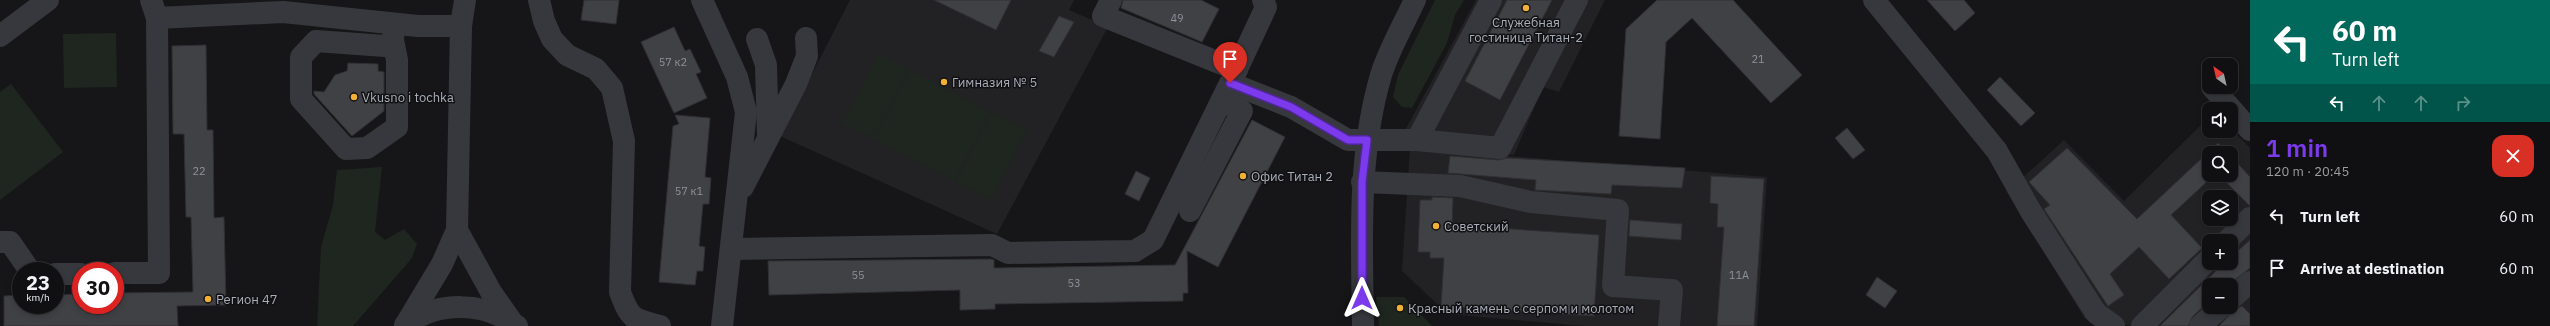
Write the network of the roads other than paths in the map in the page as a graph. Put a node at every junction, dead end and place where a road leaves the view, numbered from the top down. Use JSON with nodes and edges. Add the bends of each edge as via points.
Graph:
{"nodes":[{"id":1,"x":48,"y":0,"type":"edge"},
{"id":2,"x":465,"y":0,"type":"edge"},
{"id":3,"x":539,"y":0,"type":"edge"},
{"id":4,"x":702,"y":0,"type":"edge"},
{"id":5,"x":1263,"y":0,"type":"edge"},
{"id":6,"x":1415,"y":0,"type":"edge"},
{"id":7,"x":1490,"y":0,"type":"edge"},
{"id":8,"x":1577,"y":0,"type":"edge"},
{"id":9,"x":1874,"y":0,"type":"edge"},
{"id":10,"x":1107,"y":1,"type":"edge"},
{"id":11,"x":154,"y":9,"type":"edge"},
{"id":12,"x":461,"y":26,"type":"junction"},
{"id":13,"x":394,"y":32,"type":"junction"},
{"id":14,"x":0,"y":36,"type":"edge"},
{"id":15,"x":806,"y":38,"type":"dead end"},
{"id":16,"x":757,"y":39,"type":"dead end"},
{"id":17,"x":1230,"y":85,"type":"junction"},
{"id":18,"x":2218,"y":94,"type":"edge"},
{"id":19,"x":2250,"y":130,"type":"edge"},
{"id":20,"x":768,"y":138,"type":"junction"},
{"id":21,"x":1367,"y":140,"type":"junction"},
{"id":22,"x":1417,"y":140,"type":"junction"},
{"id":23,"x":1362,"y":182,"type":"junction"},
{"id":24,"x":736,"y":201,"type":"junction"},
{"id":25,"x":1190,"y":211,"type":"dead end"},
{"id":26,"x":2250,"y":218,"type":"edge"},
{"id":27,"x":457,"y":230,"type":"junction"},
{"id":28,"x":2234,"y":234,"type":"edge"},
{"id":29,"x":0,"y":242,"type":"edge"},
{"id":30,"x":731,"y":249,"type":"junction"},
{"id":31,"x":24,"y":262,"type":"edge"},
{"id":32,"x":2202,"y":266,"type":"edge"},
{"id":33,"x":124,"y":273,"type":"edge"},
{"id":34,"x":2213,"y":314,"type":"edge"},
{"id":35,"x":405,"y":325,"type":"edge"},
{"id":36,"x":515,"y":325,"type":"edge"},
{"id":37,"x":660,"y":326,"type":"edge"},
{"id":38,"x":722,"y":326,"type":"edge"},
{"id":39,"x":1363,"y":326,"type":"edge"},
{"id":40,"x":1669,"y":326,"type":"edge"},
{"id":41,"x":2114,"y":326,"type":"edge"},
{"id":42,"x":2142,"y":326,"type":"edge"},
{"id":43,"x":2200,"y":326,"type":"edge"}],
"edges":[{"from":1,"to":14,"type":"street"},
{"from":2,"to":12,"type":"street"},
{"from":3,"to":37,"type":"street","via":[[552,39],[567,55],[596,69],[612,88],[624,141],[620,292],[628,314],[642,322]]},
{"from":4,"to":24,"type":"street","via":[[737,77],[746,112]]},
{"from":5,"to":17,"type":"street","via":[[1266,7]]},
{"from":6,"to":21,"type":"street","via":[[1381,74]]},
{"from":7,"to":22,"type":"street"},
{"from":8,"to":22,"type":"street","via":[[1500,148]]},
{"from":9,"to":41,"type":"street","via":[[1997,150],[2030,210],[2096,313]]},
{"from":10,"to":17,"type":"street","via":[[1103,16]]},
{"from":11,"to":13,"type":"street","via":[[283,12]]},
{"from":11,"to":33,"type":"street","via":[[159,273]]},
{"from":12,"to":13,"type":"street"},
{"from":12,"to":27,"type":"street"},
{"from":13,"to":13,"type":"street","via":[[385,46],[316,40],[301,57],[301,99],[346,148],[367,148],[397,127],[397,60]]},
{"from":15,"to":20,"type":"street","via":[[807,56],[796,84]]},
{"from":16,"to":20,"type":"street","via":[[766,65]]},
{"from":17,"to":21,"type":"street","via":[[1291,107],[1348,140]]},
{"from":17,"to":25,"type":"street","via":[[1242,111]]},
{"from":17,"to":30,"type":"street","via":[[1153,240],[1135,251],[1008,254],[992,245]]},
{"from":18,"to":19,"type":"street"},
{"from":20,"to":24,"type":"street"},
{"from":21,"to":22,"type":"street"},
{"from":21,"to":23,"type":"street"},
{"from":23,"to":39,"type":"street"},
{"from":23,"to":40,"type":"street","via":[[1460,186],[1531,202],[1618,210],[1613,286],[1672,290]]},
{"from":24,"to":30,"type":"street"},
{"from":26,"to":28,"type":"street"},
{"from":27,"to":35,"type":"street","via":[[442,264]]},
{"from":27,"to":36,"type":"street","via":[[491,292]]},
{"from":29,"to":31,"type":"street","via":[[10,242]]},
{"from":30,"to":38,"type":"street"},
{"from":32,"to":42,"type":"street"},
{"from":34,"to":43,"type":"street"},
{"from":35,"to":36,"type":"street","via":[[431,312],[459,307],[488,311]]}]}
